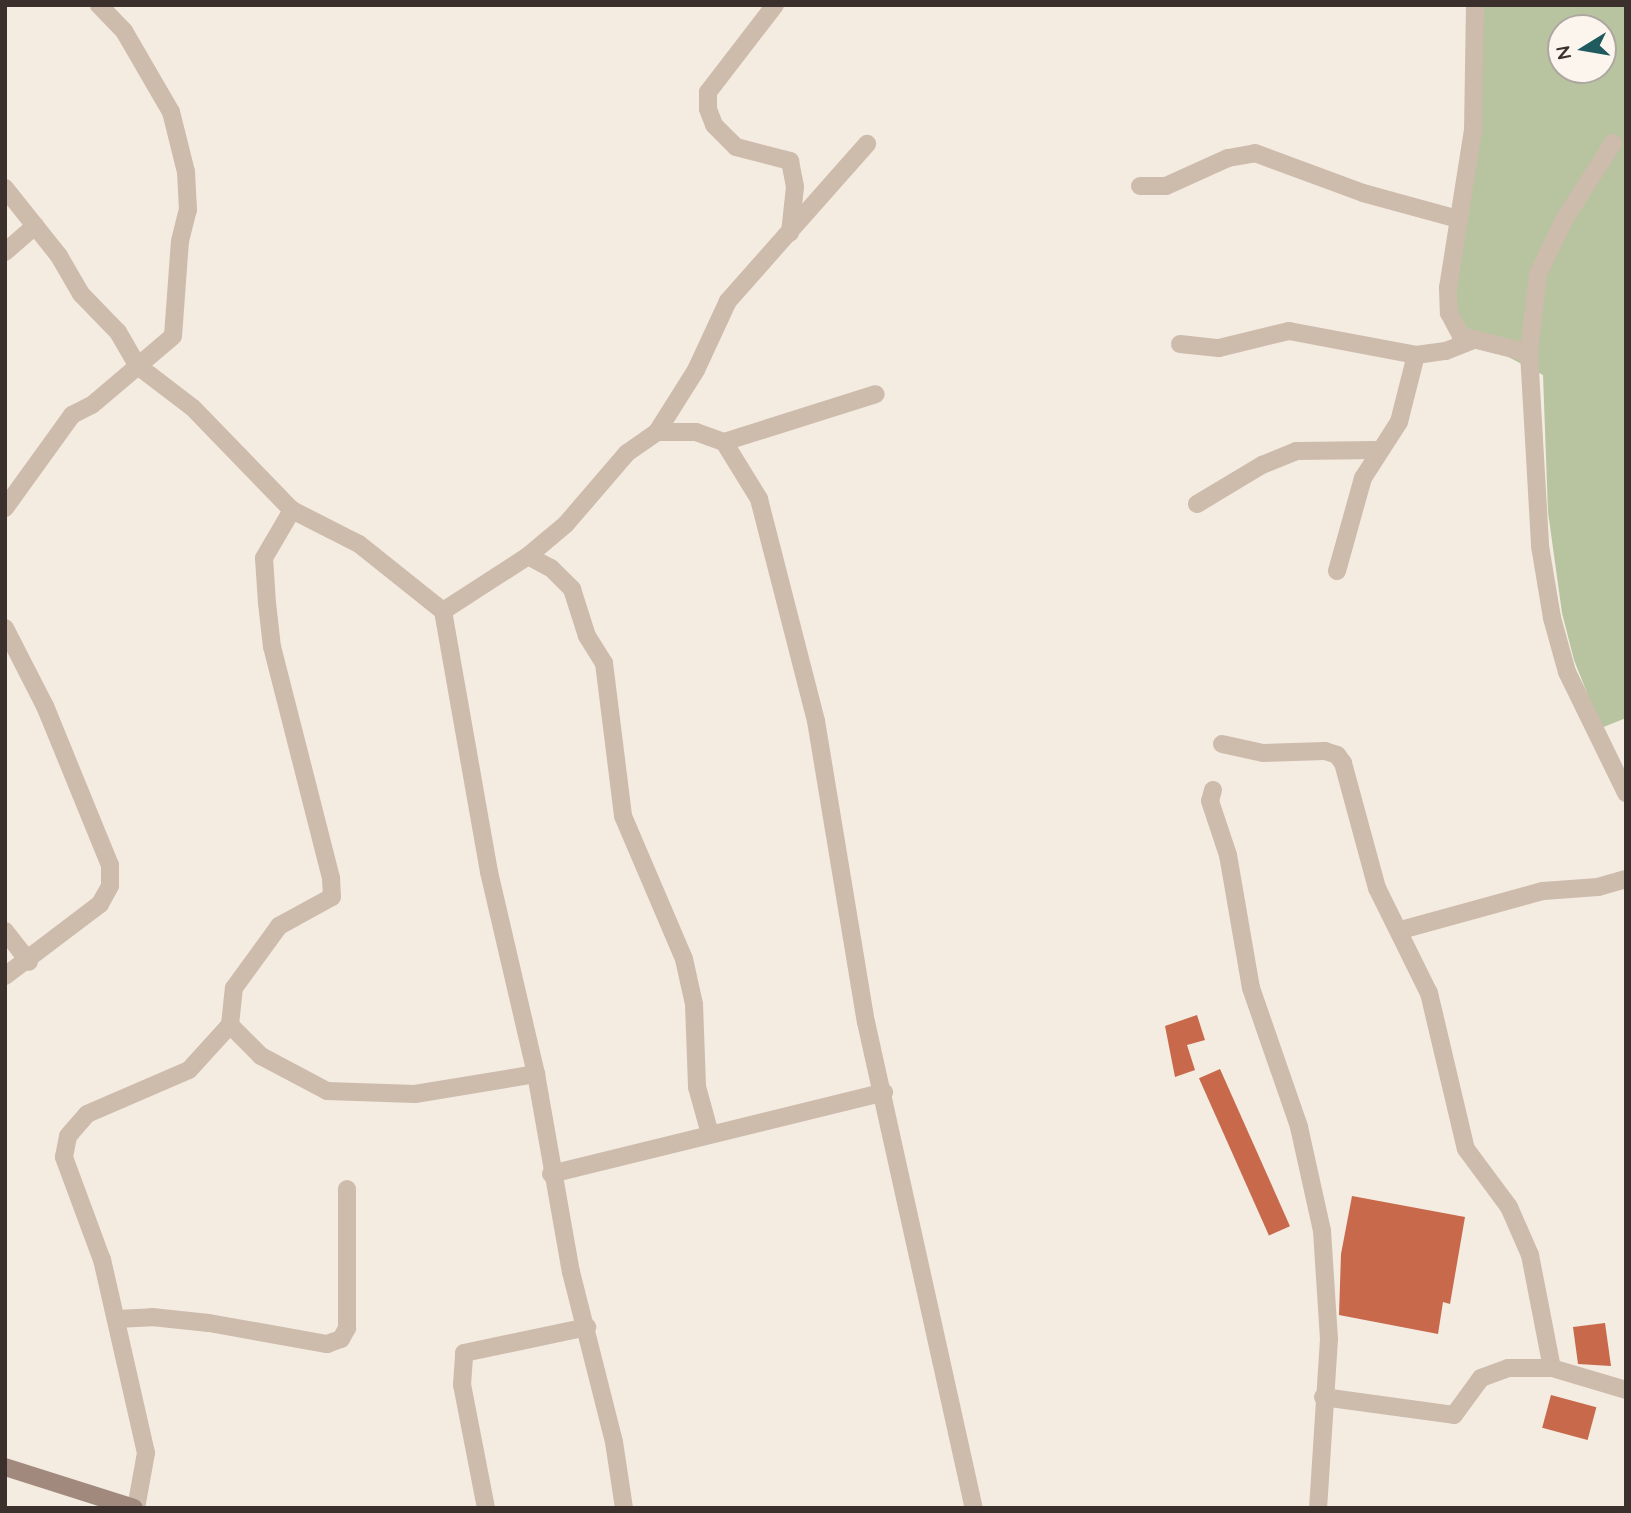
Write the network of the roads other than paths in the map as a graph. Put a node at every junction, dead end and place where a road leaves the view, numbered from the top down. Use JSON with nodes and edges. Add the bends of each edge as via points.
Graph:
{"nodes":[{"id":1,"x":99,"y":5,"type":"edge"},
{"id":2,"x":775,"y":5,"type":"edge"},
{"id":3,"x":1475,"y":5,"type":"edge"},
{"id":4,"x":867,"y":144,"type":"dead end"},
{"id":5,"x":1614,"y":144,"type":"dead end"},
{"id":6,"x":1140,"y":186,"type":"dead end"},
{"id":7,"x":5,"y":188,"type":"edge"},
{"id":8,"x":1458,"y":219,"type":"junction"},
{"id":9,"x":35,"y":226,"type":"junction"},
{"id":10,"x":790,"y":233,"type":"junction"},
{"id":11,"x":5,"y":253,"type":"edge"},
{"id":12,"x":1471,"y":341,"type":"junction"},
{"id":13,"x":1180,"y":344,"type":"dead end"},
{"id":14,"x":1529,"y":353,"type":"junction"},
{"id":15,"x":1416,"y":355,"type":"junction"},
{"id":16,"x":138,"y":366,"type":"junction"},
{"id":17,"x":876,"y":394,"type":"dead end"},
{"id":18,"x":657,"y":432,"type":"junction"},
{"id":19,"x":724,"y":442,"type":"junction"},
{"id":20,"x":1378,"y":450,"type":"junction"},
{"id":21,"x":1197,"y":504,"type":"dead end"},
{"id":22,"x":5,"y":508,"type":"edge"},
{"id":23,"x":292,"y":510,"type":"junction"},
{"id":24,"x":528,"y":556,"type":"junction"},
{"id":25,"x":1337,"y":570,"type":"dead end"},
{"id":26,"x":443,"y":611,"type":"junction"},
{"id":27,"x":5,"y":628,"type":"edge"},
{"id":28,"x":1222,"y":744,"type":"dead end"},
{"id":29,"x":1213,"y":790,"type":"dead end"},
{"id":30,"x":1626,"y":793,"type":"edge"},
{"id":31,"x":1626,"y":879,"type":"edge"},
{"id":32,"x":1401,"y":930,"type":"junction"},
{"id":33,"x":5,"y":931,"type":"edge"},
{"id":34,"x":29,"y":962,"type":"junction"},
{"id":35,"x":5,"y":976,"type":"edge"},
{"id":36,"x":230,"y":1025,"type":"junction"},
{"id":37,"x":536,"y":1074,"type":"junction"},
{"id":38,"x":884,"y":1092,"type":"junction"},
{"id":39,"x":710,"y":1134,"type":"junction"},
{"id":40,"x":551,"y":1174,"type":"junction"},
{"id":41,"x":347,"y":1189,"type":"dead end"},
{"id":42,"x":117,"y":1319,"type":"junction"},
{"id":43,"x":587,"y":1327,"type":"junction"},
{"id":44,"x":1552,"y":1368,"type":"junction"},
{"id":45,"x":1626,"y":1390,"type":"edge"},
{"id":46,"x":1323,"y":1397,"type":"junction"},
{"id":47,"x":5,"y":1467,"type":"edge"},
{"id":48,"x":136,"y":1508,"type":"edge"},
{"id":49,"x":486,"y":1508,"type":"edge"},
{"id":50,"x":624,"y":1508,"type":"edge"},
{"id":51,"x":974,"y":1508,"type":"edge"},
{"id":52,"x":1318,"y":1508,"type":"edge"}],
"edges":[{"from":1,"to":16,"type":"street","via":[[124,31],[171,112],[186,172],[188,209],[180,241],[173,336]]},
{"from":2,"to":10,"type":"street","via":[[708,92],[708,109],[714,125],[736,147],[790,161],[795,187]]},
{"from":3,"to":8,"type":"street","via":[[1473,130]]},
{"from":4,"to":10,"type":"street"},
{"from":5,"to":14,"type":"street","via":[[1565,218],[1538,274]]},
{"from":6,"to":8,"type":"street","via":[[1166,186],[1228,158],[1255,153],[1363,193]]},
{"from":7,"to":9,"type":"street"},
{"from":8,"to":12,"type":"street","via":[[1449,313],[1461,336]]},
{"from":9,"to":11,"type":"street"},
{"from":9,"to":16,"type":"street","via":[[81,294],[118,332]]},
{"from":10,"to":18,"type":"street","via":[[728,301],[696,370]]},
{"from":12,"to":14,"type":"street"},
{"from":12,"to":15,"type":"street","via":[[1446,351]]},
{"from":13,"to":15,"type":"street","via":[[1219,348],[1289,331]]},
{"from":14,"to":30,"type":"street","via":[[1540,546],[1552,618],[1567,672]]},
{"from":15,"to":20,"type":"street","via":[[1399,422]]},
{"from":16,"to":22,"type":"street","via":[[72,415]]},
{"from":16,"to":23,"type":"street","via":[[193,408]]},
{"from":17,"to":19,"type":"street"},
{"from":18,"to":19,"type":"street","via":[[696,432]]},
{"from":18,"to":24,"type":"street","via":[[627,453],[566,524]]},
{"from":19,"to":38,"type":"street","via":[[759,499],[816,721],[866,1022]]},
{"from":20,"to":21,"type":"street","via":[[1296,452],[1262,465]]},
{"from":20,"to":25,"type":"street","via":[[1363,478]]},
{"from":23,"to":26,"type":"street","via":[[359,544]]},
{"from":23,"to":36,"type":"street","via":[[264,558],[267,603],[272,647],[332,897],[279,926],[234,988]]},
{"from":24,"to":26,"type":"street"},
{"from":24,"to":39,"type":"street","via":[[551,568],[572,589],[587,636],[604,663],[624,816],[684,959],[694,1004],[697,1087]]},
{"from":26,"to":37,"type":"street","via":[[489,872]]},
{"from":27,"to":34,"type":"street","via":[[45,706],[110,865],[110,886],[100,904]]},
{"from":28,"to":32,"type":"street","via":[[1263,753],[1337,755],[1351,787],[1370,867]]},
{"from":29,"to":46,"type":"street","via":[[1210,801],[1228,855],[1251,988],[1299,1127],[1322,1231],[1329,1339]]},
{"from":31,"to":32,"type":"street","via":[[1598,887],[1543,891]]},
{"from":32,"to":44,"type":"street","via":[[1442,1034],[1466,1149],[1509,1207],[1530,1255]]},
{"from":33,"to":34,"type":"street"},
{"from":34,"to":35,"type":"street"},
{"from":36,"to":37,"type":"street","via":[[261,1056],[327,1091],[415,1094]]},
{"from":36,"to":42,"type":"street","via":[[189,1069],[87,1114],[68,1136],[64,1157]]},
{"from":37,"to":40,"type":"street"},
{"from":38,"to":39,"type":"street"},
{"from":38,"to":51,"type":"street"},
{"from":39,"to":40,"type":"street"},
{"from":40,"to":43,"type":"street"},
{"from":41,"to":42,"type":"street","via":[[347,1328],[341,1339],[327,1344],[209,1323],[152,1317]]},
{"from":42,"to":48,"type":"street","via":[[146,1453]]},
{"from":43,"to":49,"type":"street","via":[[464,1353],[463,1385]]},
{"from":43,"to":50,"type":"street"},
{"from":44,"to":45,"type":"street"},
{"from":44,"to":46,"type":"street","via":[[1493,1371],[1468,1391],[1463,1407],[1454,1415]]},
{"from":46,"to":52,"type":"street"},
{"from":47,"to":48,"type":"street"}]}
